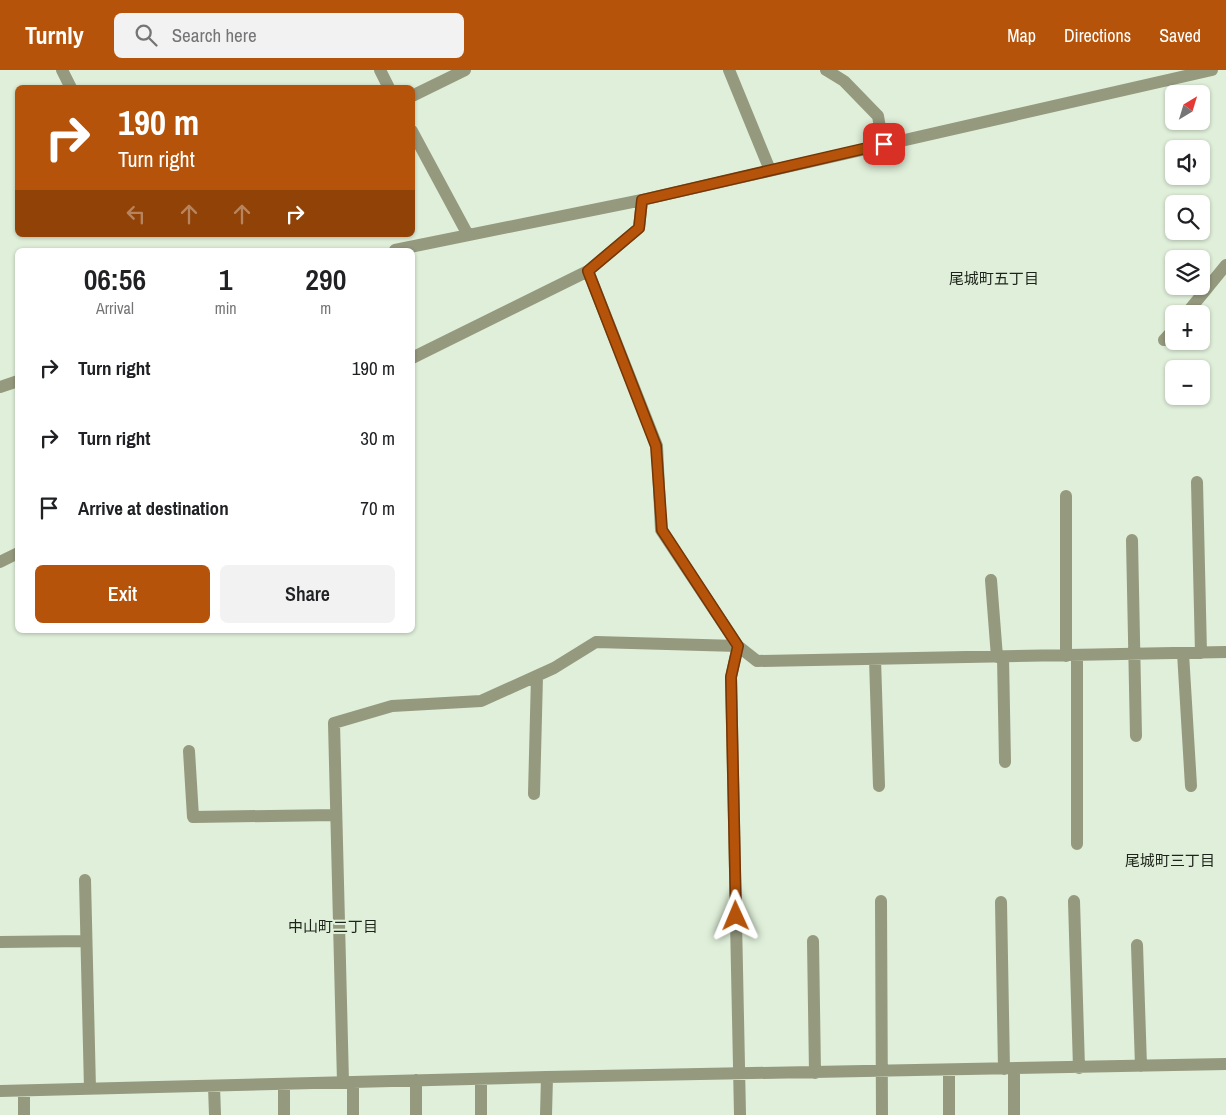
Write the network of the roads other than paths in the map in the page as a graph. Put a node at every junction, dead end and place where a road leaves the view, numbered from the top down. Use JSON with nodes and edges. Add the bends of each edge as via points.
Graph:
{"nodes":[{"id":1,"x":62,"y":70,"type":"edge"},
{"id":2,"x":380,"y":70,"type":"edge"},
{"id":3,"x":464,"y":70,"type":"edge"},
{"id":4,"x":729,"y":70,"type":"edge"},
{"id":5,"x":826,"y":70,"type":"edge"},
{"id":6,"x":1212,"y":70,"type":"edge"},
{"id":7,"x":1163,"y":75,"type":"edge"},
{"id":8,"x":70,"y":85,"type":"edge"},
{"id":9,"x":388,"y":85,"type":"edge"},
{"id":10,"x":415,"y":94,"type":"edge"},
{"id":11,"x":415,"y":137,"type":"edge"},
{"id":12,"x":884,"y":144,"type":"junction"},
{"id":13,"x":770,"y":170,"type":"junction"},
{"id":14,"x":642,"y":200,"type":"junction"},
{"id":15,"x":468,"y":236,"type":"junction"},
{"id":16,"x":405,"y":248,"type":"edge"},
{"id":17,"x":1226,"y":264,"type":"edge"},
{"id":18,"x":588,"y":271,"type":"junction"},
{"id":19,"x":1193,"y":305,"type":"edge"},
{"id":20,"x":415,"y":357,"type":"edge"},
{"id":21,"x":15,"y":382,"type":"edge"},
{"id":22,"x":0,"y":387,"type":"edge"},
{"id":23,"x":1197,"y":482,"type":"dead end"},
{"id":24,"x":1066,"y":496,"type":"dead end"},
{"id":25,"x":1132,"y":540,"type":"dead end"},
{"id":26,"x":15,"y":554,"type":"edge"},
{"id":27,"x":0,"y":562,"type":"edge"},
{"id":28,"x":991,"y":580,"type":"dead end"},
{"id":29,"x":738,"y":646,"type":"junction"},
{"id":30,"x":1226,"y":652,"type":"edge"},
{"id":31,"x":1183,"y":653,"type":"junction"},
{"id":32,"x":1201,"y":653,"type":"junction"},
{"id":33,"x":1135,"y":654,"type":"junction"},
{"id":34,"x":1071,"y":656,"type":"junction"},
{"id":35,"x":1000,"y":657,"type":"junction"},
{"id":36,"x":876,"y":659,"type":"junction"},
{"id":37,"x":537,"y":676,"type":"junction"},
{"id":38,"x":1136,"y":736,"type":"dead end"},
{"id":39,"x":189,"y":751,"type":"dead end"},
{"id":40,"x":1005,"y":762,"type":"dead end"},
{"id":41,"x":879,"y":786,"type":"dead end"},
{"id":42,"x":1191,"y":786,"type":"dead end"},
{"id":43,"x":534,"y":794,"type":"dead end"},
{"id":44,"x":336,"y":815,"type":"junction"},
{"id":45,"x":1078,"y":844,"type":"dead end"},
{"id":46,"x":85,"y":880,"type":"dead end"},
{"id":47,"x":881,"y":901,"type":"dead end"},
{"id":48,"x":1074,"y":901,"type":"dead end"},
{"id":49,"x":1001,"y":902,"type":"dead end"},
{"id":50,"x":86,"y":941,"type":"junction"},
{"id":51,"x":813,"y":941,"type":"dead end"},
{"id":52,"x":0,"y":942,"type":"edge"},
{"id":53,"x":1137,"y":945,"type":"dead end"},
{"id":54,"x":1226,"y":1064,"type":"edge"},
{"id":55,"x":1141,"y":1066,"type":"junction"},
{"id":56,"x":1079,"y":1068,"type":"junction"},
{"id":57,"x":1009,"y":1069,"type":"junction"},
{"id":58,"x":949,"y":1070,"type":"junction"},
{"id":59,"x":881,"y":1071,"type":"junction"},
{"id":60,"x":815,"y":1073,"type":"junction"},
{"id":61,"x":740,"y":1074,"type":"junction"},
{"id":62,"x":547,"y":1077,"type":"junction"},
{"id":63,"x":481,"y":1079,"type":"junction"},
{"id":64,"x":416,"y":1080,"type":"junction"},
{"id":65,"x":348,"y":1082,"type":"junction"},
{"id":66,"x":284,"y":1084,"type":"junction"},
{"id":67,"x":214,"y":1086,"type":"junction"},
{"id":68,"x":90,"y":1089,"type":"junction"},
{"id":69,"x":0,"y":1091,"type":"edge"},
{"id":70,"x":24,"y":1091,"type":"junction"},
{"id":71,"x":24,"y":1115,"type":"edge"},
{"id":72,"x":215,"y":1115,"type":"edge"},
{"id":73,"x":284,"y":1115,"type":"edge"},
{"id":74,"x":353,"y":1115,"type":"edge"},
{"id":75,"x":416,"y":1115,"type":"edge"},
{"id":76,"x":481,"y":1115,"type":"edge"},
{"id":77,"x":546,"y":1115,"type":"edge"},
{"id":78,"x":740,"y":1115,"type":"edge"},
{"id":79,"x":882,"y":1115,"type":"edge"},
{"id":80,"x":949,"y":1115,"type":"edge"},
{"id":81,"x":1014,"y":1115,"type":"edge"}],
"edges":[{"from":1,"to":8,"type":"street"},
{"from":2,"to":9,"type":"street"},
{"from":3,"to":10,"type":"street"},
{"from":4,"to":13,"type":"street"},
{"from":5,"to":12,"type":"street","via":[[844,81],[878,116]]},
{"from":6,"to":7,"type":"street"},
{"from":7,"to":12,"type":"street"},
{"from":11,"to":15,"type":"street"},
{"from":12,"to":13,"type":"street"},
{"from":13,"to":14,"type":"street"},
{"from":14,"to":15,"type":"street"},
{"from":14,"to":18,"type":"street","via":[[639,228]]},
{"from":15,"to":16,"type":"street"},
{"from":17,"to":19,"type":"street"},
{"from":18,"to":20,"type":"street"},
{"from":18,"to":29,"type":"street","via":[[656,446],[662,530]]},
{"from":21,"to":22,"type":"street"},
{"from":23,"to":32,"type":"street"},
{"from":24,"to":34,"type":"street"},
{"from":25,"to":33,"type":"street"},
{"from":26,"to":27,"type":"street"},
{"from":28,"to":35,"type":"street"},
{"from":29,"to":36,"type":"street","via":[[757,661]]},
{"from":29,"to":37,"type":"street","via":[[596,642]]},
{"from":29,"to":61,"type":"street","via":[[731,677]]},
{"from":30,"to":32,"type":"street"},
{"from":31,"to":32,"type":"street"},
{"from":31,"to":33,"type":"street"},
{"from":31,"to":42,"type":"street"},
{"from":33,"to":34,"type":"street"},
{"from":33,"to":38,"type":"street"},
{"from":34,"to":35,"type":"street"},
{"from":34,"to":45,"type":"street"},
{"from":35,"to":36,"type":"street"},
{"from":35,"to":40,"type":"street"},
{"from":36,"to":41,"type":"street"},
{"from":37,"to":43,"type":"street"},
{"from":37,"to":44,"type":"street","via":[[482,701],[392,706],[334,723]]},
{"from":39,"to":44,"type":"street","via":[[193,817]]},
{"from":44,"to":65,"type":"street"},
{"from":46,"to":50,"type":"street"},
{"from":47,"to":59,"type":"street"},
{"from":48,"to":56,"type":"street"},
{"from":49,"to":57,"type":"street"},
{"from":50,"to":52,"type":"street"},
{"from":50,"to":68,"type":"street"},
{"from":51,"to":60,"type":"street"},
{"from":53,"to":55,"type":"street"},
{"from":54,"to":55,"type":"street"},
{"from":55,"to":56,"type":"street"},
{"from":56,"to":57,"type":"street"},
{"from":57,"to":58,"type":"street"},
{"from":57,"to":81,"type":"street"},
{"from":58,"to":59,"type":"street"},
{"from":58,"to":80,"type":"street"},
{"from":59,"to":60,"type":"street"},
{"from":59,"to":79,"type":"street"},
{"from":60,"to":61,"type":"street"},
{"from":61,"to":62,"type":"street"},
{"from":61,"to":78,"type":"street"},
{"from":62,"to":63,"type":"street"},
{"from":62,"to":77,"type":"street"},
{"from":63,"to":64,"type":"street"},
{"from":63,"to":76,"type":"street"},
{"from":64,"to":65,"type":"street"},
{"from":64,"to":75,"type":"street"},
{"from":65,"to":66,"type":"street"},
{"from":65,"to":74,"type":"street"},
{"from":66,"to":67,"type":"street"},
{"from":66,"to":73,"type":"street"},
{"from":67,"to":68,"type":"street"},
{"from":67,"to":72,"type":"street"},
{"from":68,"to":70,"type":"street"},
{"from":69,"to":70,"type":"street"},
{"from":70,"to":71,"type":"street"}]}
